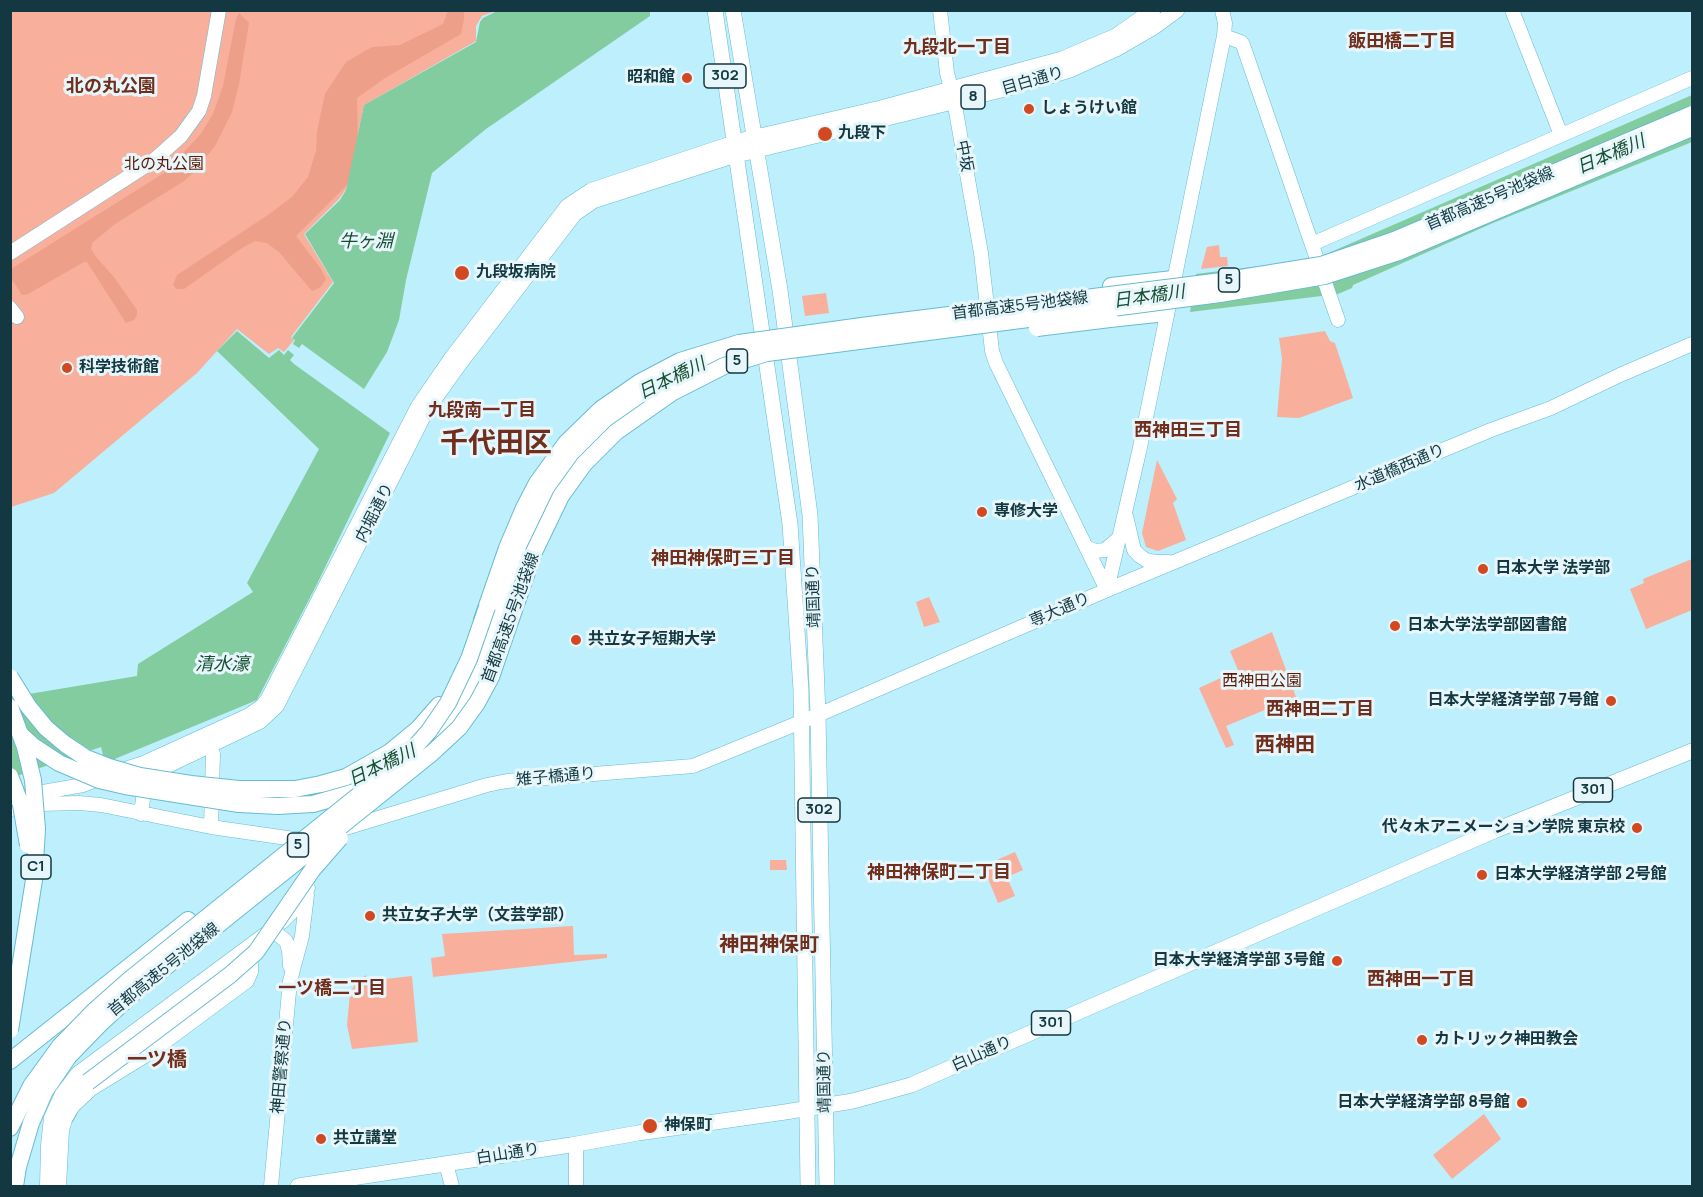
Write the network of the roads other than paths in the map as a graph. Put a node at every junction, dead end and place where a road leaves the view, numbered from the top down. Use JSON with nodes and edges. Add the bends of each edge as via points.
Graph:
{"nodes":[{"id":1,"x":219,"y":10,"type":"edge"},
{"id":2,"x":716,"y":10,"type":"edge"},
{"id":3,"x":733,"y":10,"type":"edge"},
{"id":4,"x":940,"y":10,"type":"edge"},
{"id":5,"x":1153,"y":10,"type":"edge"},
{"id":6,"x":1177,"y":10,"type":"edge"},
{"id":7,"x":1222,"y":10,"type":"edge"},
{"id":8,"x":1512,"y":10,"type":"edge"},
{"id":9,"x":1224,"y":36,"type":"junction"},
{"id":10,"x":1692,"y":78,"type":"edge"},
{"id":11,"x":953,"y":95,"type":"junction"},
{"id":12,"x":1692,"y":114,"type":"edge"},
{"id":13,"x":1692,"y":128,"type":"edge"},
{"id":14,"x":1561,"y":135,"type":"junction"},
{"id":15,"x":754,"y":144,"type":"junction"},
{"id":16,"x":736,"y":148,"type":"junction"},
{"id":17,"x":1314,"y":250,"type":"junction"},
{"id":18,"x":10,"y":253,"type":"edge"},
{"id":19,"x":1173,"y":277,"type":"junction"},
{"id":20,"x":1166,"y":314,"type":"junction"},
{"id":21,"x":1338,"y":320,"type":"dead end"},
{"id":22,"x":739,"y":343,"type":"junction"},
{"id":23,"x":1692,"y":344,"type":"edge"},
{"id":24,"x":777,"y":351,"type":"junction"},
{"id":25,"x":758,"y":354,"type":"junction"},
{"id":26,"x":1125,"y":511,"type":"junction"},
{"id":27,"x":1119,"y":538,"type":"junction"},
{"id":28,"x":1086,"y":547,"type":"junction"},
{"id":29,"x":1182,"y":560,"type":"junction"},
{"id":30,"x":1107,"y":590,"type":"junction"},
{"id":31,"x":487,"y":607,"type":"junction"},
{"id":32,"x":10,"y":677,"type":"edge"},
{"id":33,"x":10,"y":706,"type":"edge"},
{"id":34,"x":818,"y":715,"type":"junction"},
{"id":35,"x":802,"y":722,"type":"junction"},
{"id":36,"x":10,"y":723,"type":"edge"},
{"id":37,"x":209,"y":746,"type":"junction"},
{"id":38,"x":1692,"y":752,"type":"edge"},
{"id":39,"x":10,"y":776,"type":"edge"},
{"id":40,"x":377,"y":798,"type":"junction"},
{"id":41,"x":10,"y":802,"type":"edge"},
{"id":42,"x":10,"y":809,"type":"edge"},
{"id":43,"x":342,"y":809,"type":"junction"},
{"id":44,"x":141,"y":814,"type":"junction"},
{"id":45,"x":211,"y":827,"type":"junction"},
{"id":46,"x":309,"y":839,"type":"junction"},
{"id":47,"x":308,"y":888,"type":"junction"},
{"id":48,"x":266,"y":934,"type":"junction"},
{"id":49,"x":237,"y":954,"type":"junction"},
{"id":50,"x":290,"y":981,"type":"junction"},
{"id":51,"x":10,"y":1001,"type":"edge"},
{"id":52,"x":10,"y":1030,"type":"edge"},
{"id":53,"x":10,"y":1061,"type":"edge"},
{"id":54,"x":826,"y":1105,"type":"junction"},
{"id":55,"x":807,"y":1108,"type":"junction"},
{"id":56,"x":66,"y":1116,"type":"junction"},
{"id":57,"x":10,"y":1128,"type":"edge"},
{"id":58,"x":576,"y":1144,"type":"junction"},
{"id":59,"x":446,"y":1164,"type":"junction"},
{"id":60,"x":15,"y":1186,"type":"edge"},
{"id":61,"x":47,"y":1186,"type":"edge"},
{"id":62,"x":59,"y":1186,"type":"edge"},
{"id":63,"x":271,"y":1186,"type":"edge"},
{"id":64,"x":298,"y":1186,"type":"edge"},
{"id":65,"x":452,"y":1186,"type":"edge"},
{"id":66,"x":576,"y":1186,"type":"edge"},
{"id":67,"x":808,"y":1186,"type":"edge"},
{"id":68,"x":826,"y":1186,"type":"edge"}],
"edges":[{"from":1,"to":18,"type":"street","via":[[204,96],[199,111],[181,136],[153,161]]},
{"from":2,"to":16,"type":"main road","name":"靖国通り","number":"302"},
{"from":3,"to":15,"type":"main road","name":"靖国通り","number":"302"},
{"from":4,"to":11,"type":"street","name":"中坂"},
{"from":5,"to":11,"type":"main road","name":"目白通り","number":"8","via":[[1116,36],[1062,59]]},
{"from":6,"to":11,"type":"main road","name":"目白通り","number":"8","via":[[1116,49],[1070,70],[1005,89]]},
{"from":7,"to":9,"type":"street","name":"専大通り"},
{"from":8,"to":14,"type":"street"},
{"from":9,"to":17,"type":"street","via":[[1243,45]]},
{"from":9,"to":19,"type":"street","name":"専大通り"},
{"from":10,"to":14,"type":"street"},
{"from":11,"to":15,"type":"main road","name":"目白通り","number":"8"},
{"from":11,"to":28,"type":"street","name":"中坂","bridge":true,"via":[[996,363]]},
{"from":12,"to":22,"type":"highway","name":"首都高速5号池袋線","number":"5","bridge":true,"via":[[1394,240],[1321,264],[1222,281]]},
{"from":13,"to":24,"type":"highway","name":"首都高速5号池袋線","number":"5","bridge":true,"via":[[1399,252],[1325,276],[1220,294]]},
{"from":14,"to":17,"type":"street"},
{"from":15,"to":16,"type":"main road","name":"目白通り","number":"8"},
{"from":15,"to":34,"type":"main road","name":"靖国通り","number":"302","bridge":true,"via":[[791,366],[810,515]]},
{"from":16,"to":35,"type":"main road","name":"靖国通り","number":"302","bridge":true,"via":[[790,524]]},
{"from":16,"to":37,"type":"street","name":"内堀通り","via":[[594,201],[575,214],[427,410],[277,706],[260,722]]},
{"from":16,"to":41,"type":"street","name":"内堀通り","via":[[591,190],[567,206],[418,406],[262,706],[141,764],[83,784],[25,795]]},
{"from":17,"to":21,"type":"street","bridge":true},
{"from":19,"to":20,"type":"street","name":"専大通り","bridge":true},
{"from":19,"to":22,"type":"highway","bridge":true,"via":[[920,308]]},
{"from":20,"to":24,"type":"highway","bridge":true,"via":[[898,346]]},
{"from":20,"to":26,"type":"street","name":"専大通り"},
{"from":22,"to":31,"type":"highway","name":"首都高速5号池袋線","number":"5","via":[[699,354],[640,382],[574,435],[551,463],[524,508]]},
{"from":23,"to":29,"type":"street","name":"水道橋西通り","via":[[1551,408]]},
{"from":24,"to":25,"type":"highway","name":"首都高速5号池袋線","number":"5","bridge":true},
{"from":25,"to":36,"type":"highway","name":"首都高速5号池袋線","number":"5","bridge":true,"via":[[706,367],[667,383],[609,421],[575,455],[549,490],[524,540],[483,656],[460,705],[420,754],[363,790],[321,803],[278,806],[239,804],[125,786],[85,776],[59,763],[33,746]]},
{"from":25,"to":40,"type":"highway","name":"首都高速5号池袋線","number":"5","bridge":true,"via":[[708,373],[654,404],[616,432],[585,464],[561,496],[543,532],[498,659],[477,703],[447,741]]},
{"from":26,"to":27,"type":"street","name":"専大通り"},
{"from":26,"to":29,"type":"street","via":[[1134,550],[1140,556],[1156,562]]},
{"from":27,"to":28,"type":"street","via":[[1105,550]]},
{"from":27,"to":30,"type":"street","name":"専大通り"},
{"from":28,"to":30,"type":"street","name":"中坂"},
{"from":29,"to":30,"type":"street","name":"水道橋西通り"},
{"from":30,"to":34,"type":"street","name":"専大通り"},
{"from":31,"to":32,"type":"highway","name":"首都高速5号池袋線","number":"5","bridge":true,"via":[[459,675],[418,729],[358,771],[334,781],[295,789],[199,785],[109,767],[55,737]]},
{"from":31,"to":43,"type":"highway","name":"首都高速5号池袋線","number":"5","bridge":true,"via":[[463,674],[439,717],[406,757]]},
{"from":33,"to":52,"type":"highway","number":"C1","bridge":true,"via":[[33,780],[37,829],[34,880]]},
{"from":34,"to":35,"type":"street","name":"専大通り"},
{"from":34,"to":54,"type":"main road","name":"靖国通り","number":"302"},
{"from":35,"to":46,"type":"street","name":"雉子橋通り","via":[[693,766],[507,781]]},
{"from":35,"to":55,"type":"main road","name":"靖国通り","number":"302"},
{"from":37,"to":44,"type":"street","name":"内堀通り","via":[[153,773],[145,784]]},
{"from":37,"to":45,"type":"street","via":[[213,754]]},
{"from":38,"to":54,"type":"main road","name":"白山通り","number":"301","via":[[1496,830],[911,1085]]},
{"from":39,"to":51,"type":"highway","number":"C1","bridge":true,"via":[[25,820],[29,871]]},
{"from":40,"to":56,"type":"highway","bridge":true,"via":[[313,869],[256,952],[88,1082]]},
{"from":40,"to":60,"type":"highway","name":"首都高速5号池袋線","number":"5","bridge":true,"via":[[137,990],[85,1038],[37,1107]]},
{"from":42,"to":44,"type":"street","via":[[79,803]]},
{"from":43,"to":53,"type":"highway","bridge":true,"via":[[188,920]]},
{"from":43,"to":57,"type":"highway","name":"首都高速5号池袋線","number":"5","bridge":true,"via":[[93,1012],[40,1072]]},
{"from":44,"to":45,"type":"street","name":"雉子橋通り"},
{"from":45,"to":46,"type":"street","name":"雉子橋通り"},
{"from":46,"to":47,"type":"street","name":"神田警察通り"},
{"from":47,"to":48,"type":"street","via":[[291,914]]},
{"from":47,"to":50,"type":"street","name":"神田警察通り","via":[[302,936]]},
{"from":48,"to":49,"type":"street"},
{"from":48,"to":50,"type":"street","via":[[276,933],[286,940]]},
{"from":49,"to":56,"type":"street","via":[[244,955],[251,964],[247,981],[151,1052],[92,1089]]},
{"from":49,"to":61,"type":"street","via":[[87,1065],[69,1083],[51,1118]]},
{"from":50,"to":63,"type":"street","name":"神田警察通り"},
{"from":54,"to":55,"type":"main road","name":"白山通り","number":"301"},
{"from":54,"to":68,"type":"main road","name":"靖国通り","number":"302"},
{"from":55,"to":58,"type":"main road","name":"白山通り","number":"301"},
{"from":55,"to":67,"type":"main road","name":"靖国通り","number":"302"},
{"from":56,"to":62,"type":"street"},
{"from":58,"to":59,"type":"main road","name":"白山通り","number":"301"},
{"from":58,"to":66,"type":"street"},
{"from":59,"to":64,"type":"main road","name":"白山通り","number":"301"},
{"from":59,"to":65,"type":"street"}]}
